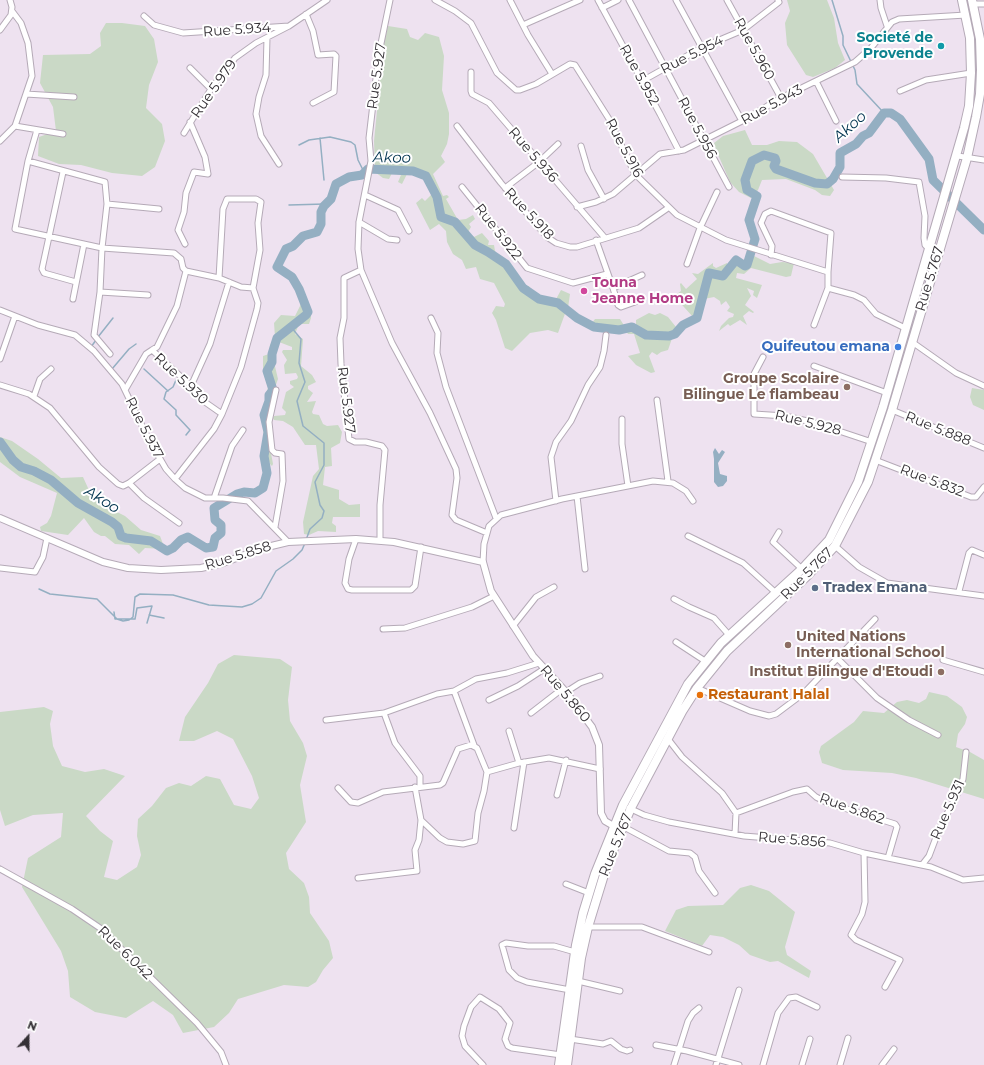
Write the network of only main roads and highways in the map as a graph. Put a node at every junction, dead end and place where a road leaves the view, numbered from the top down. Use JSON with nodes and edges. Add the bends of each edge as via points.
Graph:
{"nodes":[{"id":1,"x":962,"y":0,"type":"edge"},
{"id":2,"x":972,"y":2,"type":"edge"},
{"id":3,"x":832,"y":543,"type":"junction"},
{"id":4,"x":627,"y":807,"type":"junction"},
{"id":5,"x":559,"y":1065,"type":"edge"},
{"id":6,"x":567,"y":1065,"type":"edge"}],
"edges":[{"from":1,"to":3,"type":"highway","via":[[970,38],[971,73],[969,106],[958,156],[872,442]]},
{"from":2,"to":3,"type":"highway","name":"Rue 5.767","via":[[980,39],[980,94],[967,158],[875,460],[857,506]]},
{"from":3,"to":4,"type":"highway","name":"Rue 5.767","via":[[807,576],[727,651],[697,688]]},
{"from":3,"to":4,"type":"highway","via":[[729,635],[688,684]]},
{"from":4,"to":5,"type":"highway","via":[[613,826],[589,893],[575,952]]},
{"from":4,"to":6,"type":"highway","name":"Rue 5.767","via":[[623,828],[606,865],[588,927]]}]}
